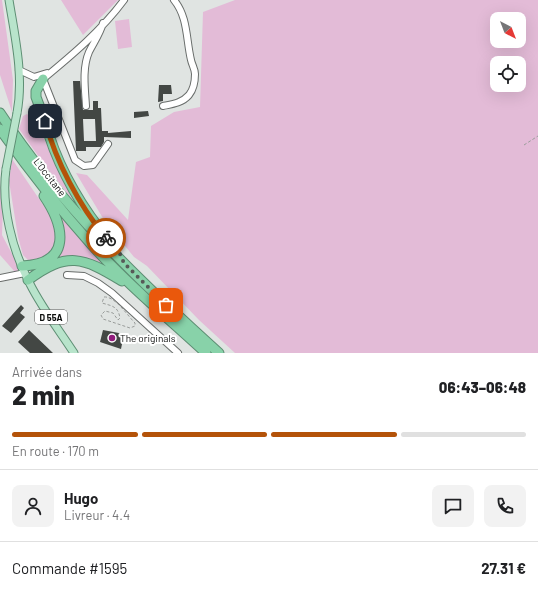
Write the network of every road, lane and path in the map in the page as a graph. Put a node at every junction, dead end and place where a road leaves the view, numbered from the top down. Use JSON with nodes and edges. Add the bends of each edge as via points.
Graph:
{"nodes":[{"id":1,"x":9,"y":0,"type":"edge"},
{"id":2,"x":124,"y":0,"type":"edge"},
{"id":3,"x":174,"y":0,"type":"edge"},
{"id":4,"x":103,"y":23,"type":"junction"},
{"id":5,"x":56,"y":68,"type":"junction"},
{"id":6,"x":19,"y":70,"type":"junction"},
{"id":7,"x":43,"y":79,"type":"junction"},
{"id":8,"x":86,"y":106,"type":"dead end"},
{"id":9,"x":164,"y":106,"type":"dead end"},
{"id":10,"x":0,"y":113,"type":"edge"},
{"id":11,"x":0,"y":129,"type":"edge"},
{"id":12,"x":538,"y":136,"type":"edge"},
{"id":13,"x":108,"y":144,"type":"dead end"},
{"id":14,"x":524,"y":145,"type":"dead end"},
{"id":15,"x":32,"y":174,"type":"junction"},
{"id":16,"x":124,"y":263,"type":"junction"},
{"id":17,"x":25,"y":273,"type":"junction"},
{"id":18,"x":67,"y":275,"type":"dead end"},
{"id":19,"x":0,"y":278,"type":"edge"},
{"id":20,"x":134,"y":288,"type":"junction"},
{"id":21,"x":134,"y":323,"type":"joint"},
{"id":22,"x":74,"y":353,"type":"edge"},
{"id":23,"x":178,"y":353,"type":"edge"},
{"id":24,"x":206,"y":353,"type":"edge"},
{"id":25,"x":220,"y":353,"type":"edge"}],
"edges":[{"from":1,"to":6,"type":"main road"},
{"from":2,"to":4,"type":"street"},
{"from":3,"to":9,"type":"street","via":[[185,22],[195,72],[194,84],[189,95],[180,103]]},
{"from":4,"to":5,"type":"street"},
{"from":4,"to":8,"type":"street","via":[[89,53],[85,78]]},
{"from":5,"to":6,"type":"street","via":[[42,76],[34,77]]},
{"from":5,"to":7,"type":"street"},
{"from":6,"to":17,"type":"main road","number":"D 55A","bridge":true,"via":[[19,101],[6,168],[5,188],[13,240]]},
{"from":7,"to":13,"type":"street","via":[[75,160],[84,166],[93,165]]},
{"from":7,"to":16,"type":"highway","via":[[36,91],[36,97],[52,143],[88,213],[120,254]]},
{"from":10,"to":16,"type":"highway","name":"L'Occitane","via":[[66,202]]},
{"from":11,"to":15,"type":"highway","name":"L'Occitane"},
{"from":12,"to":14,"type":"path"},
{"from":15,"to":17,"type":"highway","via":[[57,219],[60,237],[55,253],[44,263],[33,266]]},
{"from":15,"to":20,"type":"highway","name":"L'Occitane","via":[[91,244]]},
{"from":16,"to":25,"type":"highway","name":"L'Occitane"},
{"from":17,"to":19,"type":"street"},
{"from":17,"to":20,"type":"highway","via":[[76,260],[99,266]]},
{"from":17,"to":22,"type":"main road","number":"D 55A"},
{"from":18,"to":23,"type":"street","via":[[84,276],[98,283]]},
{"from":20,"to":24,"type":"highway","name":"L'Occitane"},
{"from":21,"to":21,"type":"path","via":[[109,297],[104,297],[102,303],[114,306],[120,318],[118,320],[113,313],[105,311],[101,315],[103,319],[130,328],[135,326]]}]}
